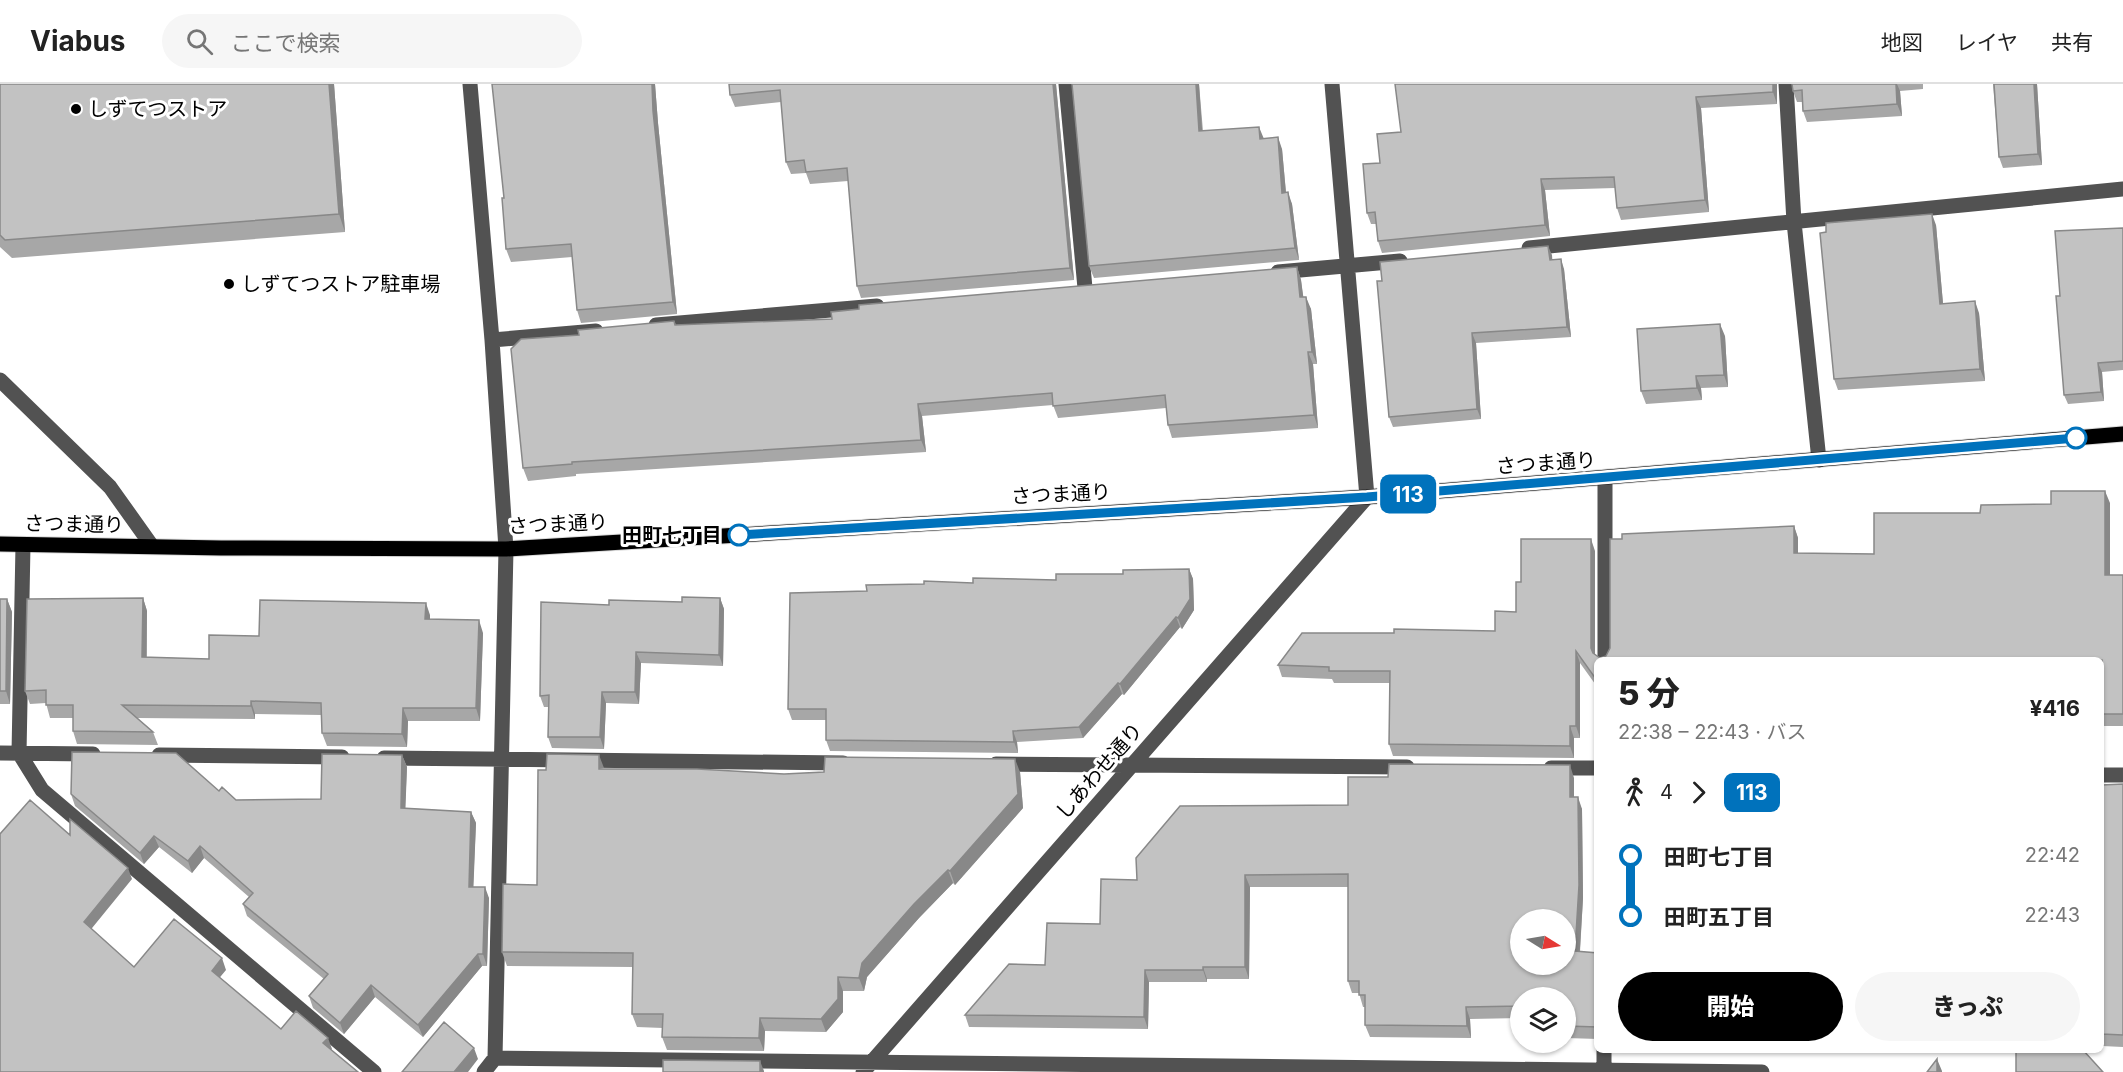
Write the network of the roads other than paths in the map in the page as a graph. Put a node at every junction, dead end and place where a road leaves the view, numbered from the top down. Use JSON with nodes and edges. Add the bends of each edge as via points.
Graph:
{"nodes":[{"id":1,"x":470,"y":84,"type":"edge"},
{"id":2,"x":1066,"y":84,"type":"edge"},
{"id":3,"x":1332,"y":84,"type":"edge"},
{"id":4,"x":1786,"y":84,"type":"edge"},
{"id":5,"x":2123,"y":189,"type":"edge"},
{"id":6,"x":1794,"y":222,"type":"junction"},
{"id":7,"x":1512,"y":250,"type":"edge"},
{"id":8,"x":1418,"y":259,"type":"edge"},
{"id":9,"x":1347,"y":266,"type":"junction"},
{"id":10,"x":1264,"y":273,"type":"edge"},
{"id":11,"x":1085,"y":288,"type":"edge"},
{"id":12,"x":895,"y":305,"type":"edge"},
{"id":13,"x":646,"y":326,"type":"edge"},
{"id":14,"x":610,"y":329,"type":"edge"},
{"id":15,"x":492,"y":340,"type":"junction"},
{"id":16,"x":0,"y":380,"type":"edge"},
{"id":17,"x":2123,"y":434,"type":"edge"},
{"id":18,"x":1819,"y":460,"type":"junction"},
{"id":19,"x":1605,"y":479,"type":"junction"},
{"id":20,"x":1367,"y":497,"type":"junction"},
{"id":21,"x":0,"y":544,"type":"edge"},
{"id":22,"x":23,"y":545,"type":"junction"},
{"id":23,"x":152,"y":546,"type":"junction"},
{"id":24,"x":506,"y":549,"type":"junction"},
{"id":25,"x":1605,"y":657,"type":"edge"},
{"id":26,"x":0,"y":753,"type":"edge"},
{"id":27,"x":20,"y":753,"type":"junction"},
{"id":28,"x":114,"y":754,"type":"edge"},
{"id":29,"x":149,"y":755,"type":"edge"},
{"id":30,"x":503,"y":759,"type":"junction"},
{"id":31,"x":859,"y":763,"type":"edge"},
{"id":32,"x":978,"y":764,"type":"edge"},
{"id":33,"x":1132,"y":766,"type":"junction"},
{"id":34,"x":1418,"y":767,"type":"edge"},
{"id":35,"x":1538,"y":768,"type":"edge"},
{"id":36,"x":1594,"y":768,"type":"edge"},
{"id":37,"x":2104,"y":775,"type":"edge"},
{"id":38,"x":2123,"y":775,"type":"edge"},
{"id":39,"x":1604,"y":1053,"type":"edge"},
{"id":40,"x":495,"y":1058,"type":"junction"},
{"id":41,"x":867,"y":1067,"type":"edge"},
{"id":42,"x":1073,"y":1067,"type":"edge"},
{"id":43,"x":1604,"y":1070,"type":"edge"},
{"id":44,"x":374,"y":1072,"type":"edge"},
{"id":45,"x":484,"y":1072,"type":"edge"},
{"id":46,"x":1762,"y":1072,"type":"edge"}],
"edges":[{"from":1,"to":15,"type":"street"},
{"from":2,"to":11,"type":"street"},
{"from":3,"to":9,"type":"street"},
{"from":4,"to":6,"type":"street"},
{"from":5,"to":6,"type":"street"},
{"from":6,"to":7,"type":"street"},
{"from":6,"to":18,"type":"street"},
{"from":8,"to":9,"type":"street"},
{"from":9,"to":10,"type":"street"},
{"from":9,"to":20,"type":"street"},
{"from":12,"to":13,"type":"street"},
{"from":14,"to":15,"type":"street"},
{"from":15,"to":24,"type":"street"},
{"from":16,"to":23,"type":"street","via":[[110,488]]},
{"from":17,"to":18,"type":"main road","name":"さつま通り"},
{"from":18,"to":19,"type":"main road","name":"さつま通り"},
{"from":19,"to":20,"type":"main road","name":"さつま通り"},
{"from":19,"to":25,"type":"street"},
{"from":20,"to":24,"type":"main road","name":"さつま通り"},
{"from":20,"to":33,"type":"street","name":"しあわせ通り"},
{"from":21,"to":22,"type":"main road","name":"さつま通り"},
{"from":22,"to":23,"type":"main road","name":"さつま通り"},
{"from":22,"to":27,"type":"street"},
{"from":23,"to":24,"type":"main road","name":"さつま通り"},
{"from":24,"to":30,"type":"street"},
{"from":26,"to":27,"type":"street"},
{"from":27,"to":28,"type":"street"},
{"from":27,"to":44,"type":"street","via":[[42,789]]},
{"from":29,"to":30,"type":"street"},
{"from":30,"to":31,"type":"street"},
{"from":30,"to":40,"type":"street"},
{"from":32,"to":33,"type":"street"},
{"from":33,"to":34,"type":"street"},
{"from":33,"to":41,"type":"street","name":"しあわせ通り"},
{"from":35,"to":36,"type":"street"},
{"from":37,"to":38,"type":"street"},
{"from":39,"to":43,"type":"street"},
{"from":40,"to":41,"type":"street"},
{"from":40,"to":45,"type":"street"},
{"from":41,"to":42,"type":"street"},
{"from":42,"to":43,"type":"street"},
{"from":43,"to":46,"type":"street"}]}
